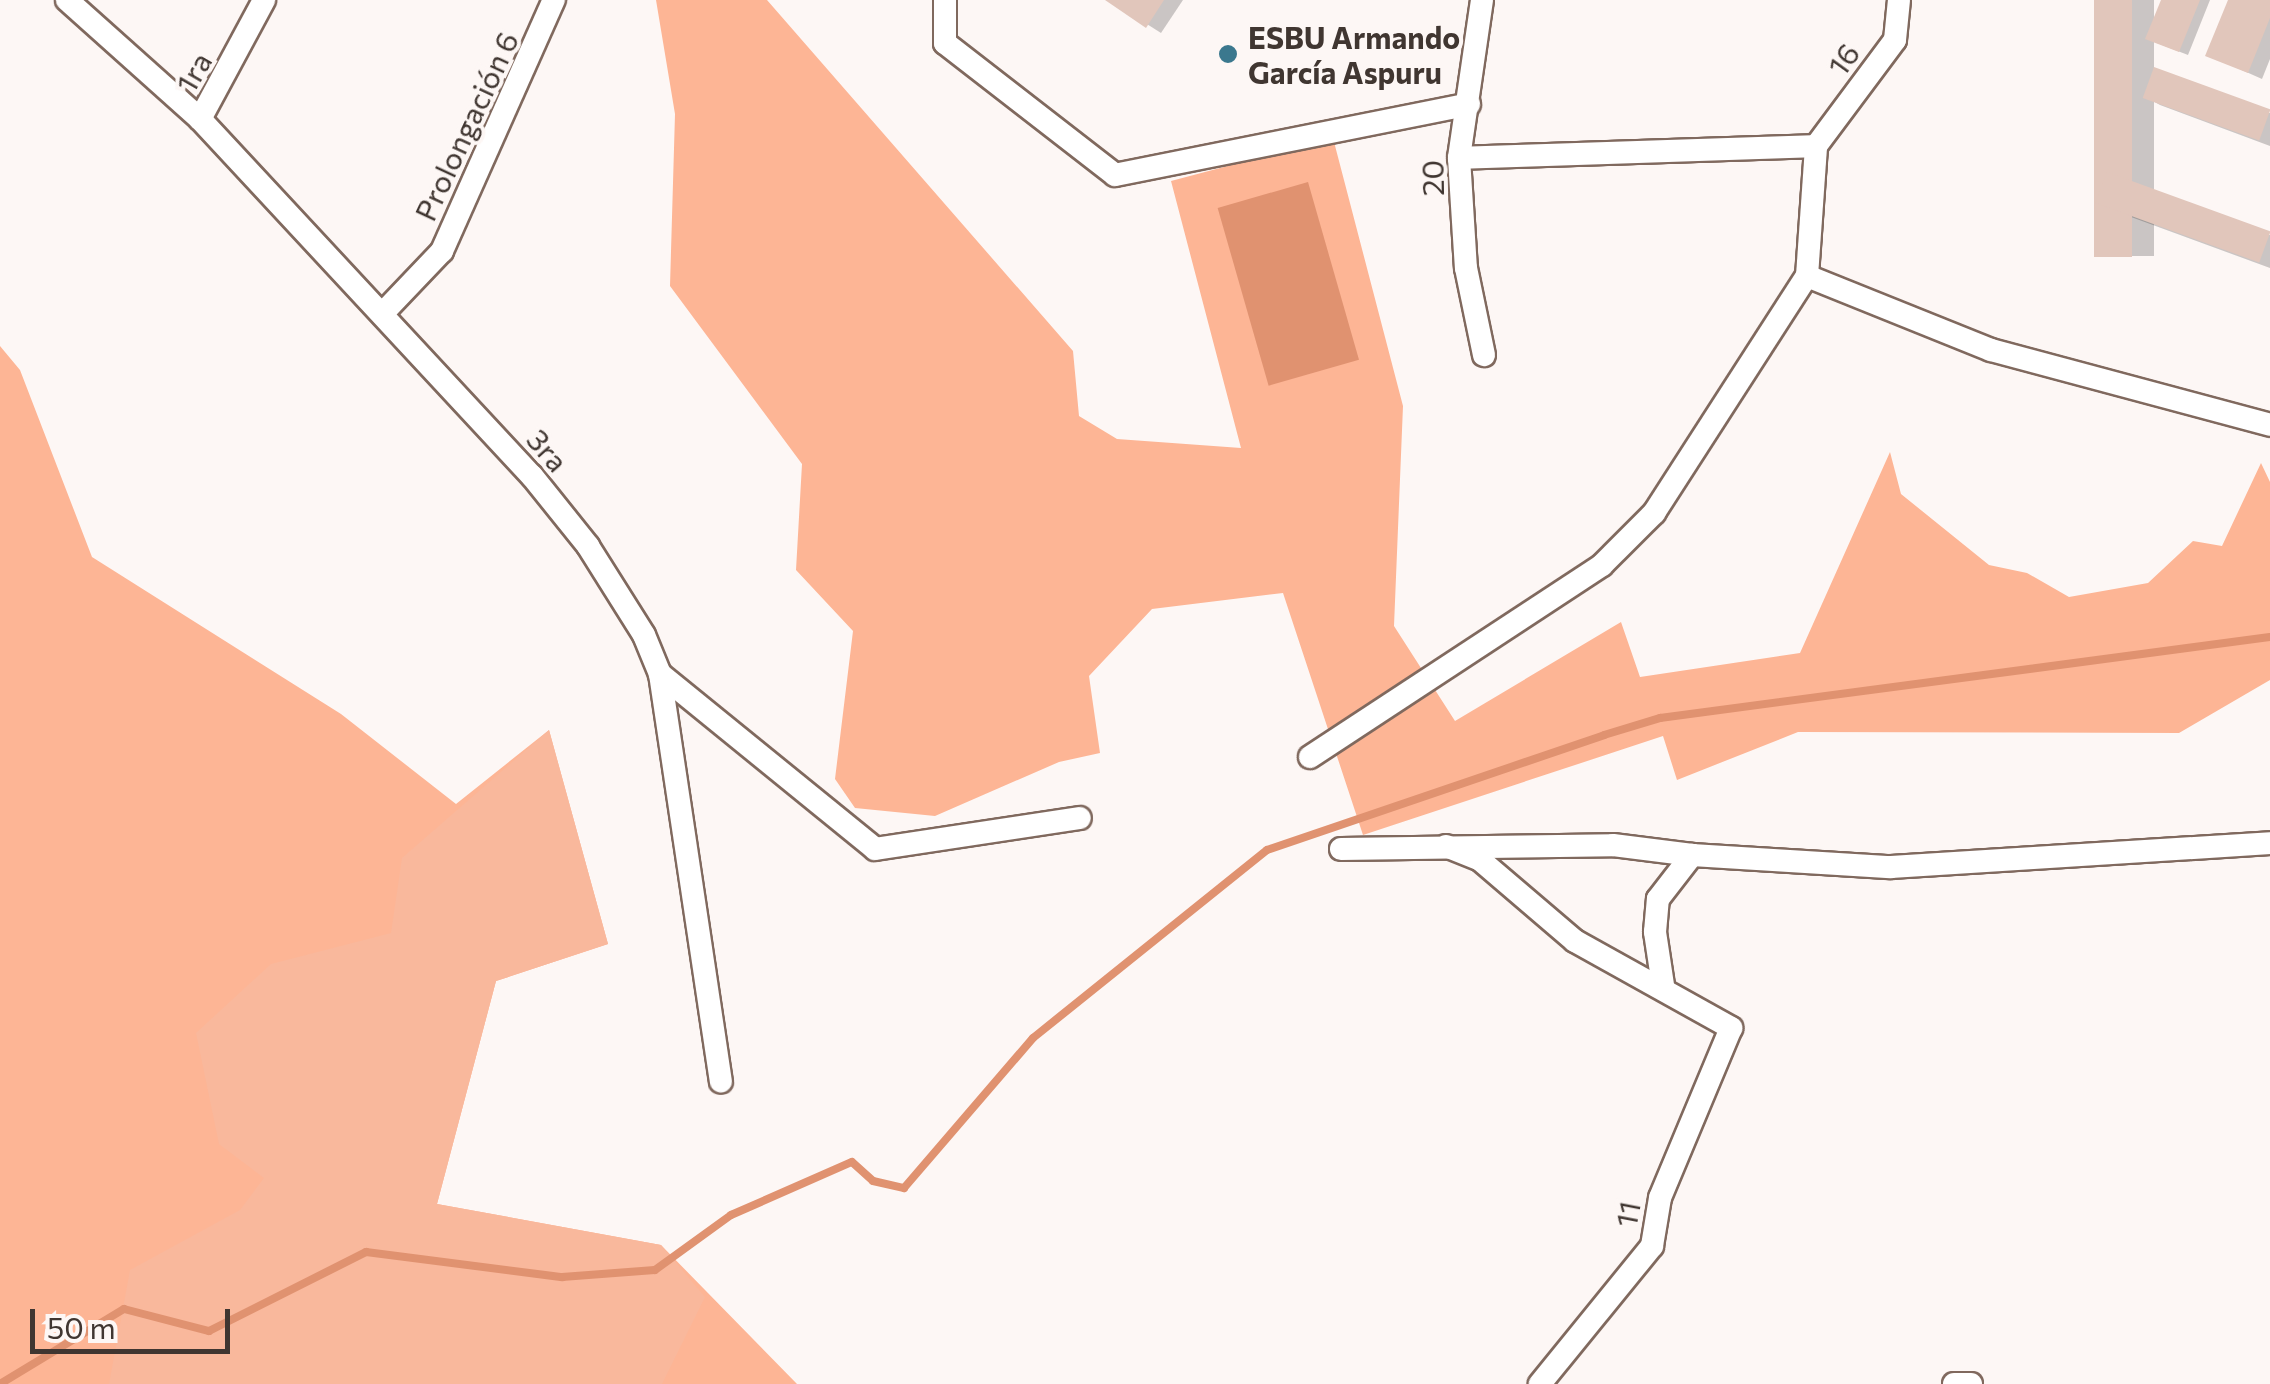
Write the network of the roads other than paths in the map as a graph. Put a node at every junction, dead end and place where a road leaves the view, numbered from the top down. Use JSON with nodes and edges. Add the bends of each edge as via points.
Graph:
{"nodes":[{"id":1,"x":67,"y":0,"type":"edge"},
{"id":2,"x":264,"y":0,"type":"edge"},
{"id":3,"x":554,"y":0,"type":"edge"},
{"id":4,"x":945,"y":0,"type":"edge"},
{"id":5,"x":1482,"y":0,"type":"edge"},
{"id":6,"x":1899,"y":0,"type":"edge"},
{"id":7,"x":1469,"y":104,"type":"junction"},
{"id":8,"x":200,"y":119,"type":"junction"},
{"id":9,"x":1816,"y":146,"type":"junction"},
{"id":10,"x":1459,"y":158,"type":"junction"},
{"id":11,"x":1807,"y":276,"type":"junction"},
{"id":12,"x":382,"y":314,"type":"junction"},
{"id":13,"x":1484,"y":355,"type":"dead end"},
{"id":14,"x":2270,"y":425,"type":"edge"},
{"id":15,"x":660,"y":674,"type":"junction"},
{"id":16,"x":1310,"y":757,"type":"dead end"},
{"id":17,"x":1080,"y":818,"type":"dead end"},
{"id":18,"x":2270,"y":842,"type":"edge"},
{"id":19,"x":1446,"y":846,"type":"junction"},
{"id":20,"x":1341,"y":848,"type":"dead end"},
{"id":21,"x":1692,"y":855,"type":"junction"},
{"id":22,"x":1664,"y":985,"type":"junction"},
{"id":23,"x":721,"y":1081,"type":"dead end"},
{"id":24,"x":1540,"y":1384,"type":"edge"}],
"edges":[{"from":1,"to":8,"type":"street","name":"3ra"},
{"from":2,"to":8,"type":"street","name":"1ra"},
{"from":3,"to":12,"type":"street","name":"Prolongación 6","via":[[442,251]]},
{"from":4,"to":7,"type":"street","via":[[945,42],[1116,176]]},
{"from":5,"to":7,"type":"street","name":"20"},
{"from":6,"to":9,"type":"street","name":"16","via":[[1895,40]]},
{"from":7,"to":10,"type":"street","name":"20"},
{"from":8,"to":12,"type":"street","name":"3ra"},
{"from":9,"to":10,"type":"street"},
{"from":9,"to":11,"type":"street"},
{"from":10,"to":13,"type":"street","name":"20","via":[[1466,268]]},
{"from":11,"to":14,"type":"street","via":[[1991,350]]},
{"from":11,"to":16,"type":"street","via":[[1654,513],[1602,565]]},
{"from":12,"to":15,"type":"street","name":"3ra","via":[[588,546],[644,635]]},
{"from":15,"to":17,"type":"street","via":[[876,849]]},
{"from":15,"to":23,"type":"street","name":"3ra"},
{"from":18,"to":21,"type":"street","via":[[1890,868]]},
{"from":19,"to":20,"type":"street"},
{"from":19,"to":21,"type":"street","via":[[1613,845]]},
{"from":19,"to":22,"type":"street","via":[[1479,859],[1575,941]]},
{"from":21,"to":22,"type":"street","via":[[1658,900],[1655,932]]},
{"from":22,"to":24,"type":"street","name":"11","via":[[1731,1028],[1660,1198],[1652,1246]]}]}
